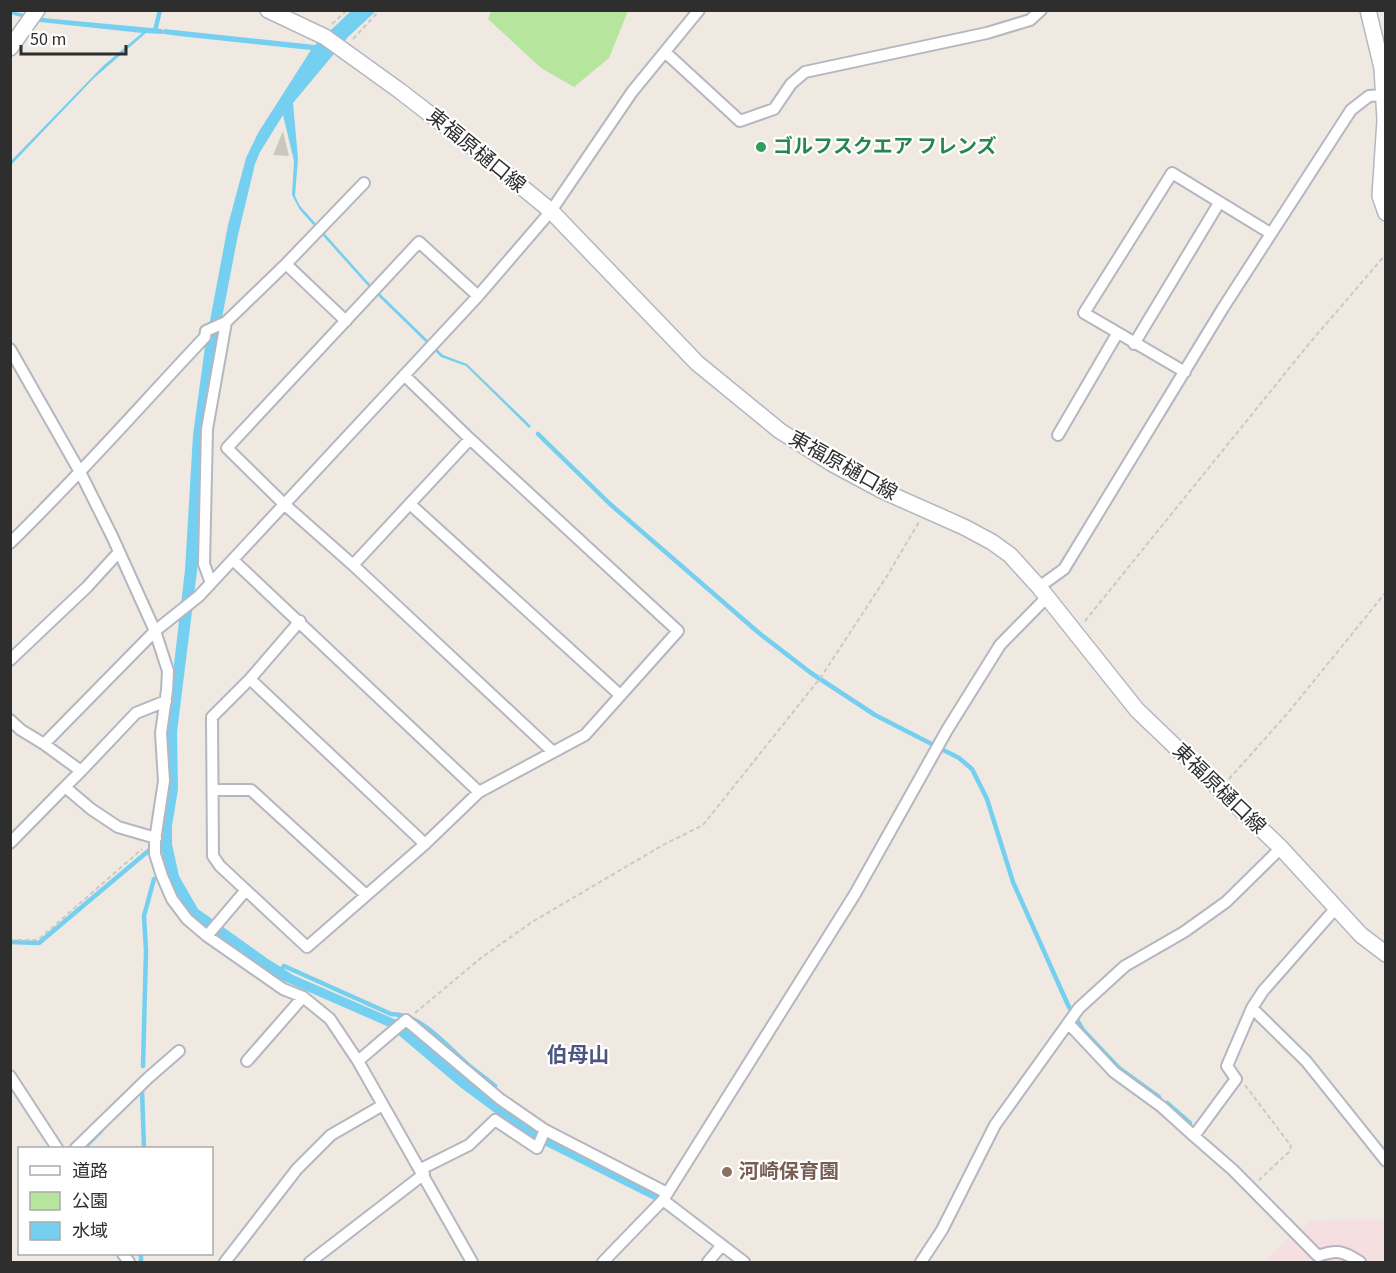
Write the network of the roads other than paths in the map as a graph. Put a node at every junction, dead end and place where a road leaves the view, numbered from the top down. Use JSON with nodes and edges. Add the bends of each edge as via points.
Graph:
{"nodes":[{"id":1,"x":37,"y":10,"type":"edge"},
{"id":2,"x":268,"y":10,"type":"edge"},
{"id":3,"x":699,"y":10,"type":"edge"},
{"id":4,"x":1041,"y":10,"type":"edge"},
{"id":5,"x":1368,"y":10,"type":"edge"},
{"id":6,"x":10,"y":48,"type":"edge"},
{"id":7,"x":665,"y":52,"type":"junction"},
{"id":8,"x":1384,"y":95,"type":"edge"},
{"id":9,"x":364,"y":183,"type":"dead end"},
{"id":10,"x":1219,"y":203,"type":"junction"},
{"id":11,"x":550,"y":211,"type":"junction"},
{"id":12,"x":1386,"y":213,"type":"edge"},
{"id":13,"x":1270,"y":233,"type":"junction"},
{"id":14,"x":286,"y":264,"type":"junction"},
{"id":15,"x":478,"y":296,"type":"junction"},
{"id":16,"x":346,"y":321,"type":"junction"},
{"id":17,"x":223,"y":323,"type":"junction"},
{"id":18,"x":1117,"y":334,"type":"junction"},
{"id":19,"x":1134,"y":344,"type":"junction"},
{"id":20,"x":10,"y":350,"type":"edge"},
{"id":21,"x":1185,"y":372,"type":"junction"},
{"id":22,"x":404,"y":375,"type":"junction"},
{"id":23,"x":1058,"y":435,"type":"dead end"},
{"id":24,"x":470,"y":438,"type":"junction"},
{"id":25,"x":80,"y":472,"type":"junction"},
{"id":26,"x":284,"y":504,"type":"junction"},
{"id":27,"x":410,"y":504,"type":"junction"},
{"id":28,"x":10,"y":543,"type":"edge"},
{"id":29,"x":119,"y":552,"type":"junction"},
{"id":30,"x":233,"y":560,"type":"junction"},
{"id":31,"x":353,"y":565,"type":"junction"},
{"id":32,"x":211,"y":583,"type":"junction"},
{"id":33,"x":1043,"y":592,"type":"junction"},
{"id":34,"x":300,"y":621,"type":"junction"},
{"id":35,"x":155,"y":631,"type":"junction"},
{"id":36,"x":10,"y":660,"type":"edge"},
{"id":37,"x":250,"y":679,"type":"junction"},
{"id":38,"x":620,"y":695,"type":"junction"},
{"id":39,"x":166,"y":701,"type":"junction"},
{"id":40,"x":10,"y":720,"type":"edge"},
{"id":41,"x":44,"y":744,"type":"junction"},
{"id":42,"x":552,"y":751,"type":"junction"},
{"id":43,"x":81,"y":771,"type":"junction"},
{"id":44,"x":65,"y":787,"type":"junction"},
{"id":45,"x":213,"y":790,"type":"junction"},
{"id":46,"x":479,"y":792,"type":"junction"},
{"id":47,"x":155,"y":839,"type":"junction"},
{"id":48,"x":10,"y":843,"type":"edge"},
{"id":49,"x":425,"y":844,"type":"junction"},
{"id":50,"x":1281,"y":848,"type":"junction"},
{"id":51,"x":246,"y":890,"type":"junction"},
{"id":52,"x":366,"y":895,"type":"junction"},
{"id":53,"x":1335,"y":909,"type":"junction"},
{"id":54,"x":207,"y":936,"type":"junction"},
{"id":55,"x":1386,"y":954,"type":"edge"},
{"id":56,"x":303,"y":997,"type":"junction"},
{"id":57,"x":1252,"y":1008,"type":"junction"},
{"id":58,"x":1068,"y":1023,"type":"junction"},
{"id":59,"x":179,"y":1051,"type":"dead end"},
{"id":60,"x":247,"y":1061,"type":"dead end"},
{"id":61,"x":358,"y":1061,"type":"junction"},
{"id":62,"x":10,"y":1076,"type":"edge"},
{"id":63,"x":383,"y":1105,"type":"junction"},
{"id":64,"x":542,"y":1136,"type":"junction"},
{"id":65,"x":1194,"y":1136,"type":"junction"},
{"id":66,"x":56,"y":1147,"type":"edge"},
{"id":67,"x":78,"y":1147,"type":"edge"},
{"id":68,"x":1386,"y":1161,"type":"edge"},
{"id":69,"x":422,"y":1171,"type":"junction"},
{"id":70,"x":665,"y":1197,"type":"junction"},
{"id":71,"x":722,"y":1245,"type":"junction"},
{"id":72,"x":225,"y":1263,"type":"edge"},
{"id":73,"x":310,"y":1263,"type":"edge"},
{"id":74,"x":472,"y":1263,"type":"edge"},
{"id":75,"x":603,"y":1263,"type":"edge"},
{"id":76,"x":708,"y":1263,"type":"edge"},
{"id":77,"x":744,"y":1263,"type":"edge"},
{"id":78,"x":921,"y":1263,"type":"edge"},
{"id":79,"x":1360,"y":1263,"type":"edge"}],
"edges":[{"from":1,"to":6,"type":"main road"},
{"from":2,"to":11,"type":"main road","name":"東福原樋口線","via":[[342,49],[481,153]]},
{"from":3,"to":7,"type":"street"},
{"from":4,"to":7,"type":"street","via":[[1030,20],[987,33],[806,72],[791,84],[774,109],[740,121]]},
{"from":5,"to":8,"type":"main road","via":[[1382,68]]},
{"from":7,"to":11,"type":"street","via":[[632,92]]},
{"from":8,"to":12,"type":"main road","via":[[1380,196]]},
{"from":8,"to":13,"type":"street","via":[[1369,96],[1351,110]]},
{"from":9,"to":14,"type":"street"},
{"from":10,"to":13,"type":"street"},
{"from":10,"to":18,"type":"street","via":[[1172,173],[1084,313]]},
{"from":10,"to":19,"type":"street"},
{"from":11,"to":15,"type":"street"},
{"from":11,"to":33,"type":"main road","name":"東福原樋口線","via":[[697,363],[780,431],[883,491],[992,542],[1010,555]]},
{"from":13,"to":21,"type":"street"},
{"from":14,"to":16,"type":"street"},
{"from":14,"to":17,"type":"street"},
{"from":15,"to":16,"type":"street","via":[[419,242]]},
{"from":15,"to":22,"type":"street"},
{"from":16,"to":26,"type":"street","via":[[227,448]]},
{"from":17,"to":25,"type":"street","via":[[206,331],[205,337]]},
{"from":17,"to":32,"type":"street","via":[[207,429],[204,564]]},
{"from":18,"to":19,"type":"street"},
{"from":18,"to":23,"type":"street"},
{"from":19,"to":21,"type":"street"},
{"from":20,"to":25,"type":"street"},
{"from":21,"to":33,"type":"street","via":[[1064,569]]},
{"from":22,"to":24,"type":"street"},
{"from":22,"to":26,"type":"street"},
{"from":24,"to":27,"type":"street"},
{"from":24,"to":38,"type":"street","via":[[678,631]]},
{"from":25,"to":28,"type":"street"},
{"from":25,"to":29,"type":"street"},
{"from":26,"to":30,"type":"street"},
{"from":26,"to":31,"type":"street"},
{"from":27,"to":31,"type":"street"},
{"from":27,"to":38,"type":"street"},
{"from":29,"to":35,"type":"street"},
{"from":29,"to":36,"type":"street"},
{"from":30,"to":32,"type":"street"},
{"from":30,"to":34,"type":"street"},
{"from":31,"to":42,"type":"street"},
{"from":32,"to":35,"type":"street"},
{"from":33,"to":50,"type":"main road","name":"東福原樋口線","via":[[1137,710]]},
{"from":33,"to":70,"type":"street","via":[[1000,645],[849,903]]},
{"from":34,"to":37,"type":"street"},
{"from":34,"to":46,"type":"street"},
{"from":35,"to":39,"type":"street","via":[[168,671]]},
{"from":35,"to":41,"type":"street"},
{"from":37,"to":45,"type":"street","via":[[212,717]]},
{"from":37,"to":49,"type":"street"},
{"from":38,"to":42,"type":"street","via":[[585,735]]},
{"from":39,"to":43,"type":"street","via":[[136,713]]},
{"from":39,"to":47,"type":"street","via":[[161,734],[164,781]]},
{"from":40,"to":41,"type":"street"},
{"from":41,"to":43,"type":"street"},
{"from":42,"to":46,"type":"street"},
{"from":43,"to":44,"type":"street"},
{"from":44,"to":47,"type":"street","via":[[118,827]]},
{"from":44,"to":48,"type":"street"},
{"from":45,"to":51,"type":"street","via":[[213,856]]},
{"from":45,"to":52,"type":"street","via":[[251,790]]},
{"from":46,"to":49,"type":"street"},
{"from":47,"to":54,"type":"street","via":[[158,866],[172,899]]},
{"from":49,"to":52,"type":"street"},
{"from":50,"to":53,"type":"main road","name":"東福原樋口線"},
{"from":50,"to":58,"type":"street","via":[[1226,902],[1125,966],[1078,1008]]},
{"from":51,"to":52,"type":"street","via":[[308,947]]},
{"from":51,"to":54,"type":"street"},
{"from":53,"to":55,"type":"main road","name":"東福原樋口線"},
{"from":53,"to":57,"type":"street"},
{"from":54,"to":56,"type":"street","via":[[283,989]]},
{"from":56,"to":60,"type":"street"},
{"from":56,"to":61,"type":"street","via":[[330,1019]]},
{"from":57,"to":65,"type":"street","via":[[1227,1066],[1236,1079]]},
{"from":57,"to":68,"type":"street","via":[[1306,1061]]},
{"from":58,"to":65,"type":"street","via":[[1114,1072]]},
{"from":58,"to":78,"type":"street","via":[[995,1125]]},
{"from":59,"to":67,"type":"street"},
{"from":61,"to":63,"type":"street"},
{"from":61,"to":64,"type":"street","via":[[406,1020]]},
{"from":62,"to":66,"type":"street"},
{"from":63,"to":69,"type":"street"},
{"from":63,"to":72,"type":"street","via":[[331,1136],[297,1169]]},
{"from":64,"to":69,"type":"street","via":[[537,1148],[495,1120],[469,1145]]},
{"from":64,"to":70,"type":"street"},
{"from":65,"to":79,"type":"street","via":[[1322,1254],[1344,1251]]},
{"from":69,"to":73,"type":"street"},
{"from":69,"to":74,"type":"street"},
{"from":70,"to":71,"type":"street"},
{"from":70,"to":75,"type":"street"},
{"from":71,"to":76,"type":"street"},
{"from":71,"to":77,"type":"street"}]}
